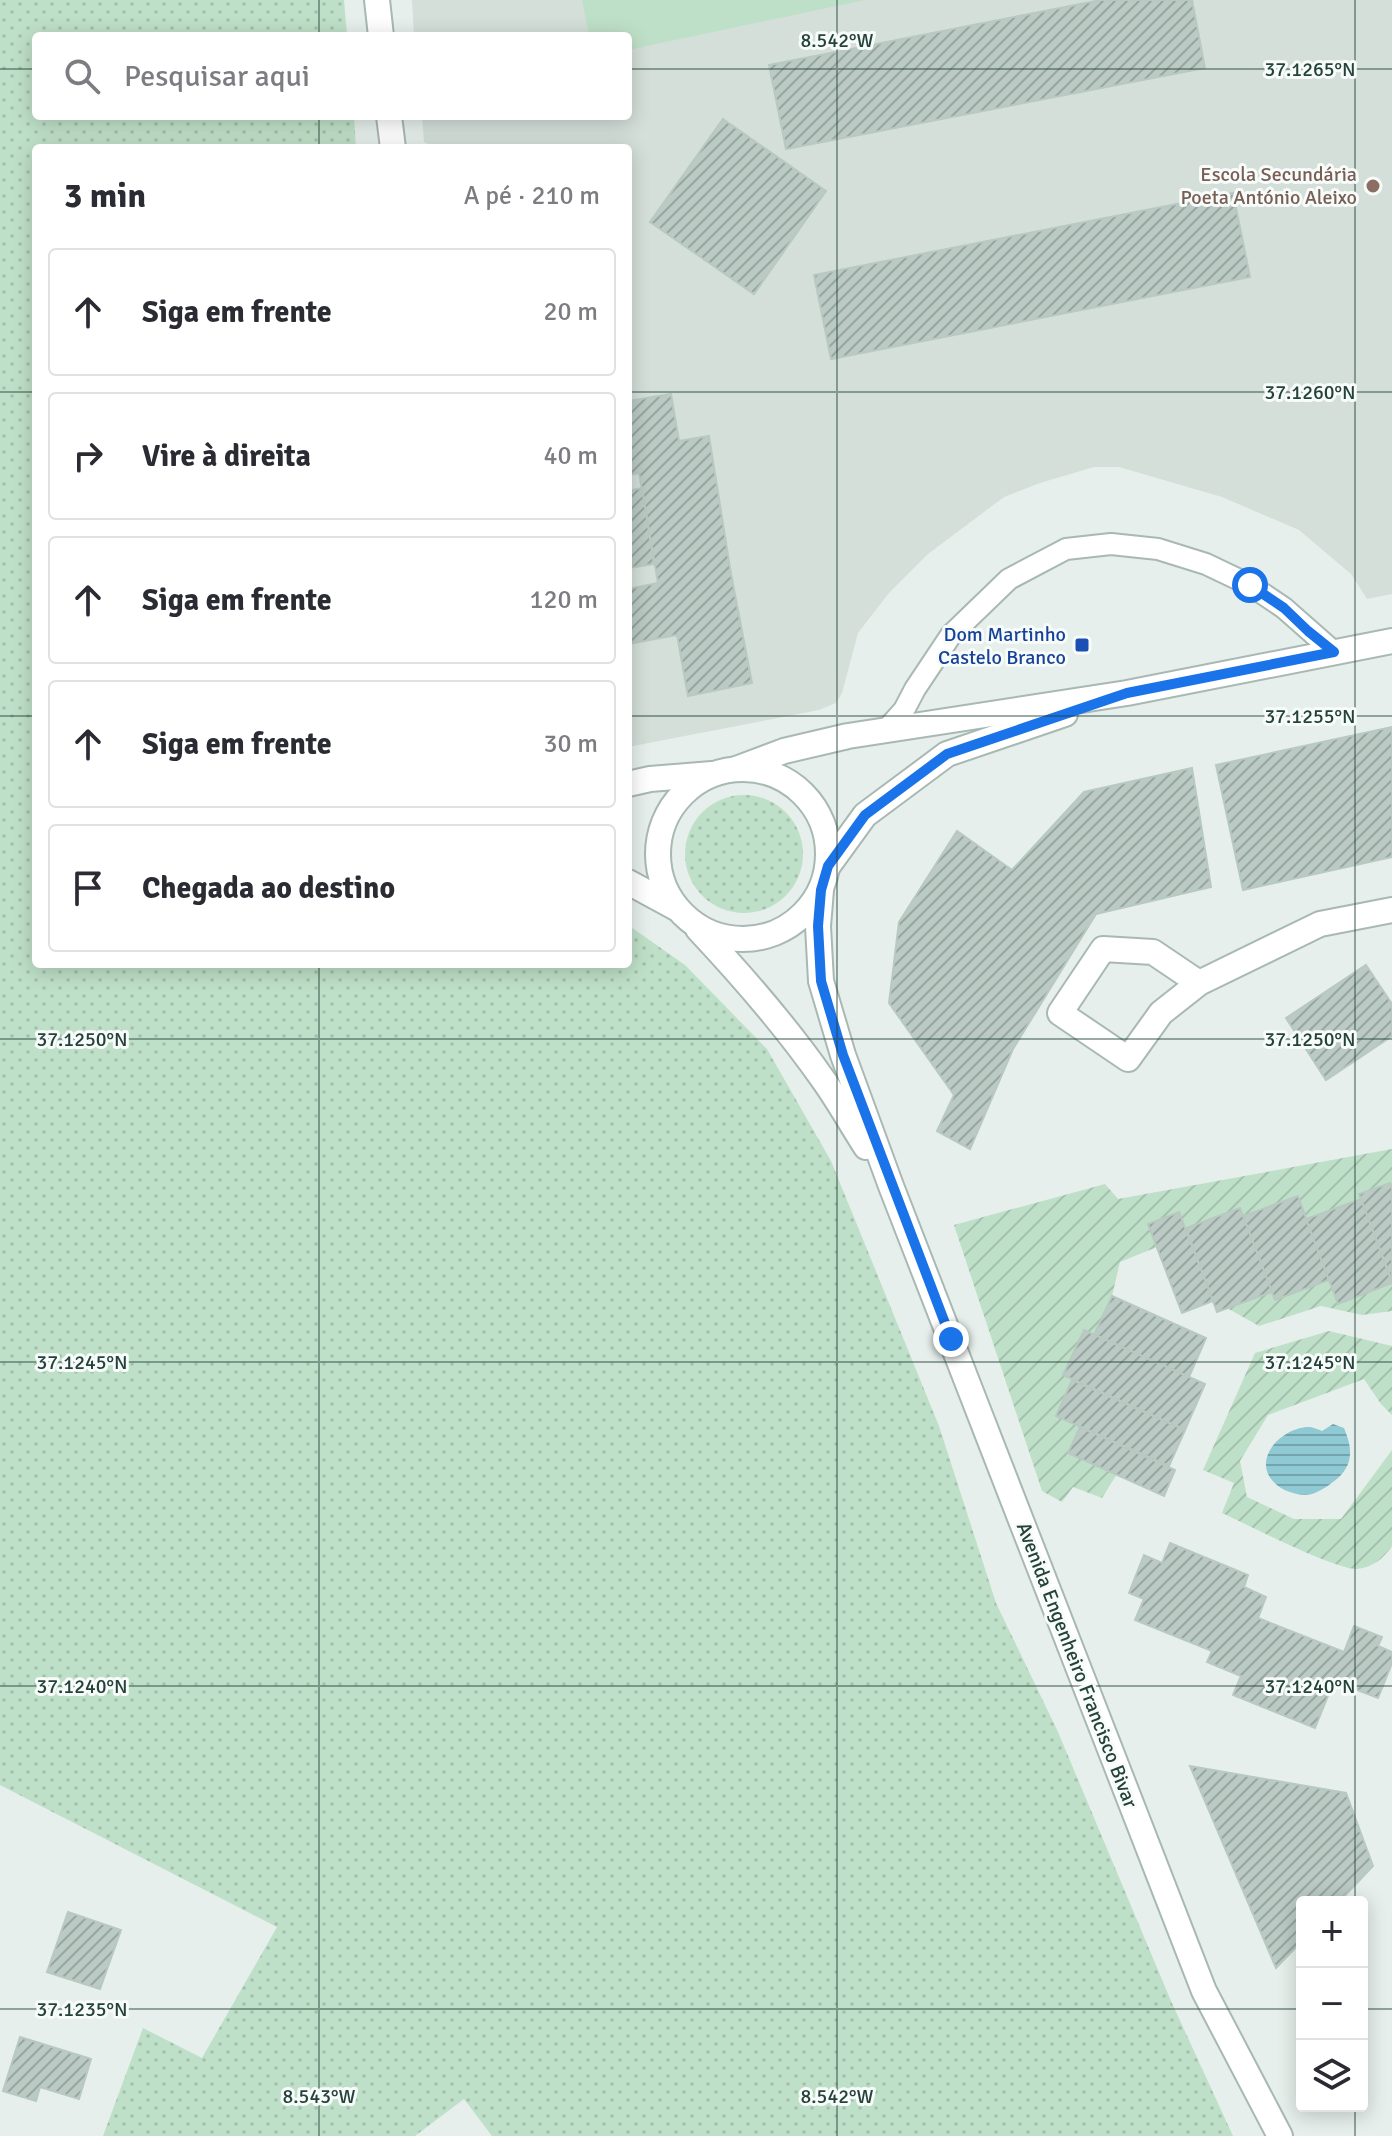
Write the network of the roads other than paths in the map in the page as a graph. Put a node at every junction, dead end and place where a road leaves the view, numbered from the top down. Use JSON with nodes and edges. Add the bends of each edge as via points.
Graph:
{"nodes":[{"id":1,"x":377,"y":0,"type":"edge"},
{"id":2,"x":381,"y":32,"type":"edge"},
{"id":3,"x":390,"y":120,"type":"edge"},
{"id":4,"x":392,"y":144,"type":"edge"},
{"id":5,"x":1392,"y":641,"type":"edge"},
{"id":6,"x":1334,"y":652,"type":"junction"},
{"id":7,"x":1127,"y":693,"type":"junction"},
{"id":8,"x":887,"y":729,"type":"junction"},
{"id":9,"x":724,"y":771,"type":"junction"},
{"id":10,"x":632,"y":783,"type":"edge"},
{"id":11,"x":828,"y":866,"type":"junction"},
{"id":12,"x":632,"y":884,"type":"edge"},
{"id":13,"x":821,"y":890,"type":"junction"},
{"id":14,"x":1392,"y":910,"type":"edge"},
{"id":15,"x":684,"y":915,"type":"junction"},
{"id":16,"x":1199,"y":983,"type":"junction"},
{"id":17,"x":891,"y":1186,"type":"junction"},
{"id":18,"x":1280,"y":2136,"type":"edge"}],
"edges":[{"from":1,"to":2,"type":"street"},
{"from":3,"to":4,"type":"street"},
{"from":5,"to":6,"type":"street"},
{"from":6,"to":7,"type":"street"},
{"from":6,"to":8,"type":"lane","via":[[1284,608],[1206,564],[1158,549],[1111,544],[1066,549],[1009,579],[951,635]]},
{"from":7,"to":8,"type":"street"},
{"from":7,"to":11,"type":"street","via":[[947,754],[865,815]]},
{"from":8,"to":9,"type":"street","via":[[784,751]]},
{"from":9,"to":10,"type":"street"},
{"from":9,"to":11,"type":"street","via":[[765,771],[806,796],[821,818]]},
{"from":9,"to":15,"type":"street","via":[[686,789],[669,809],[660,833],[660,875],[667,895]]},
{"from":11,"to":13,"type":"street"},
{"from":12,"to":15,"type":"street"},
{"from":13,"to":15,"type":"street","via":[[796,921],[758,938],[732,939],[707,932]]},
{"from":13,"to":17,"type":"street","via":[[821,981]]},
{"from":14,"to":16,"type":"street","via":[[1320,924]]},
{"from":15,"to":17,"type":"street","via":[[782,1024]]},
{"from":16,"to":16,"type":"street","via":[[1153,952],[1103,949],[1060,1013],[1128,1059],[1161,1013]]},
{"from":17,"to":18,"type":"street","name":"Avenida Engenheiro Francisco Bivar","via":[[1204,1991]]}]}
